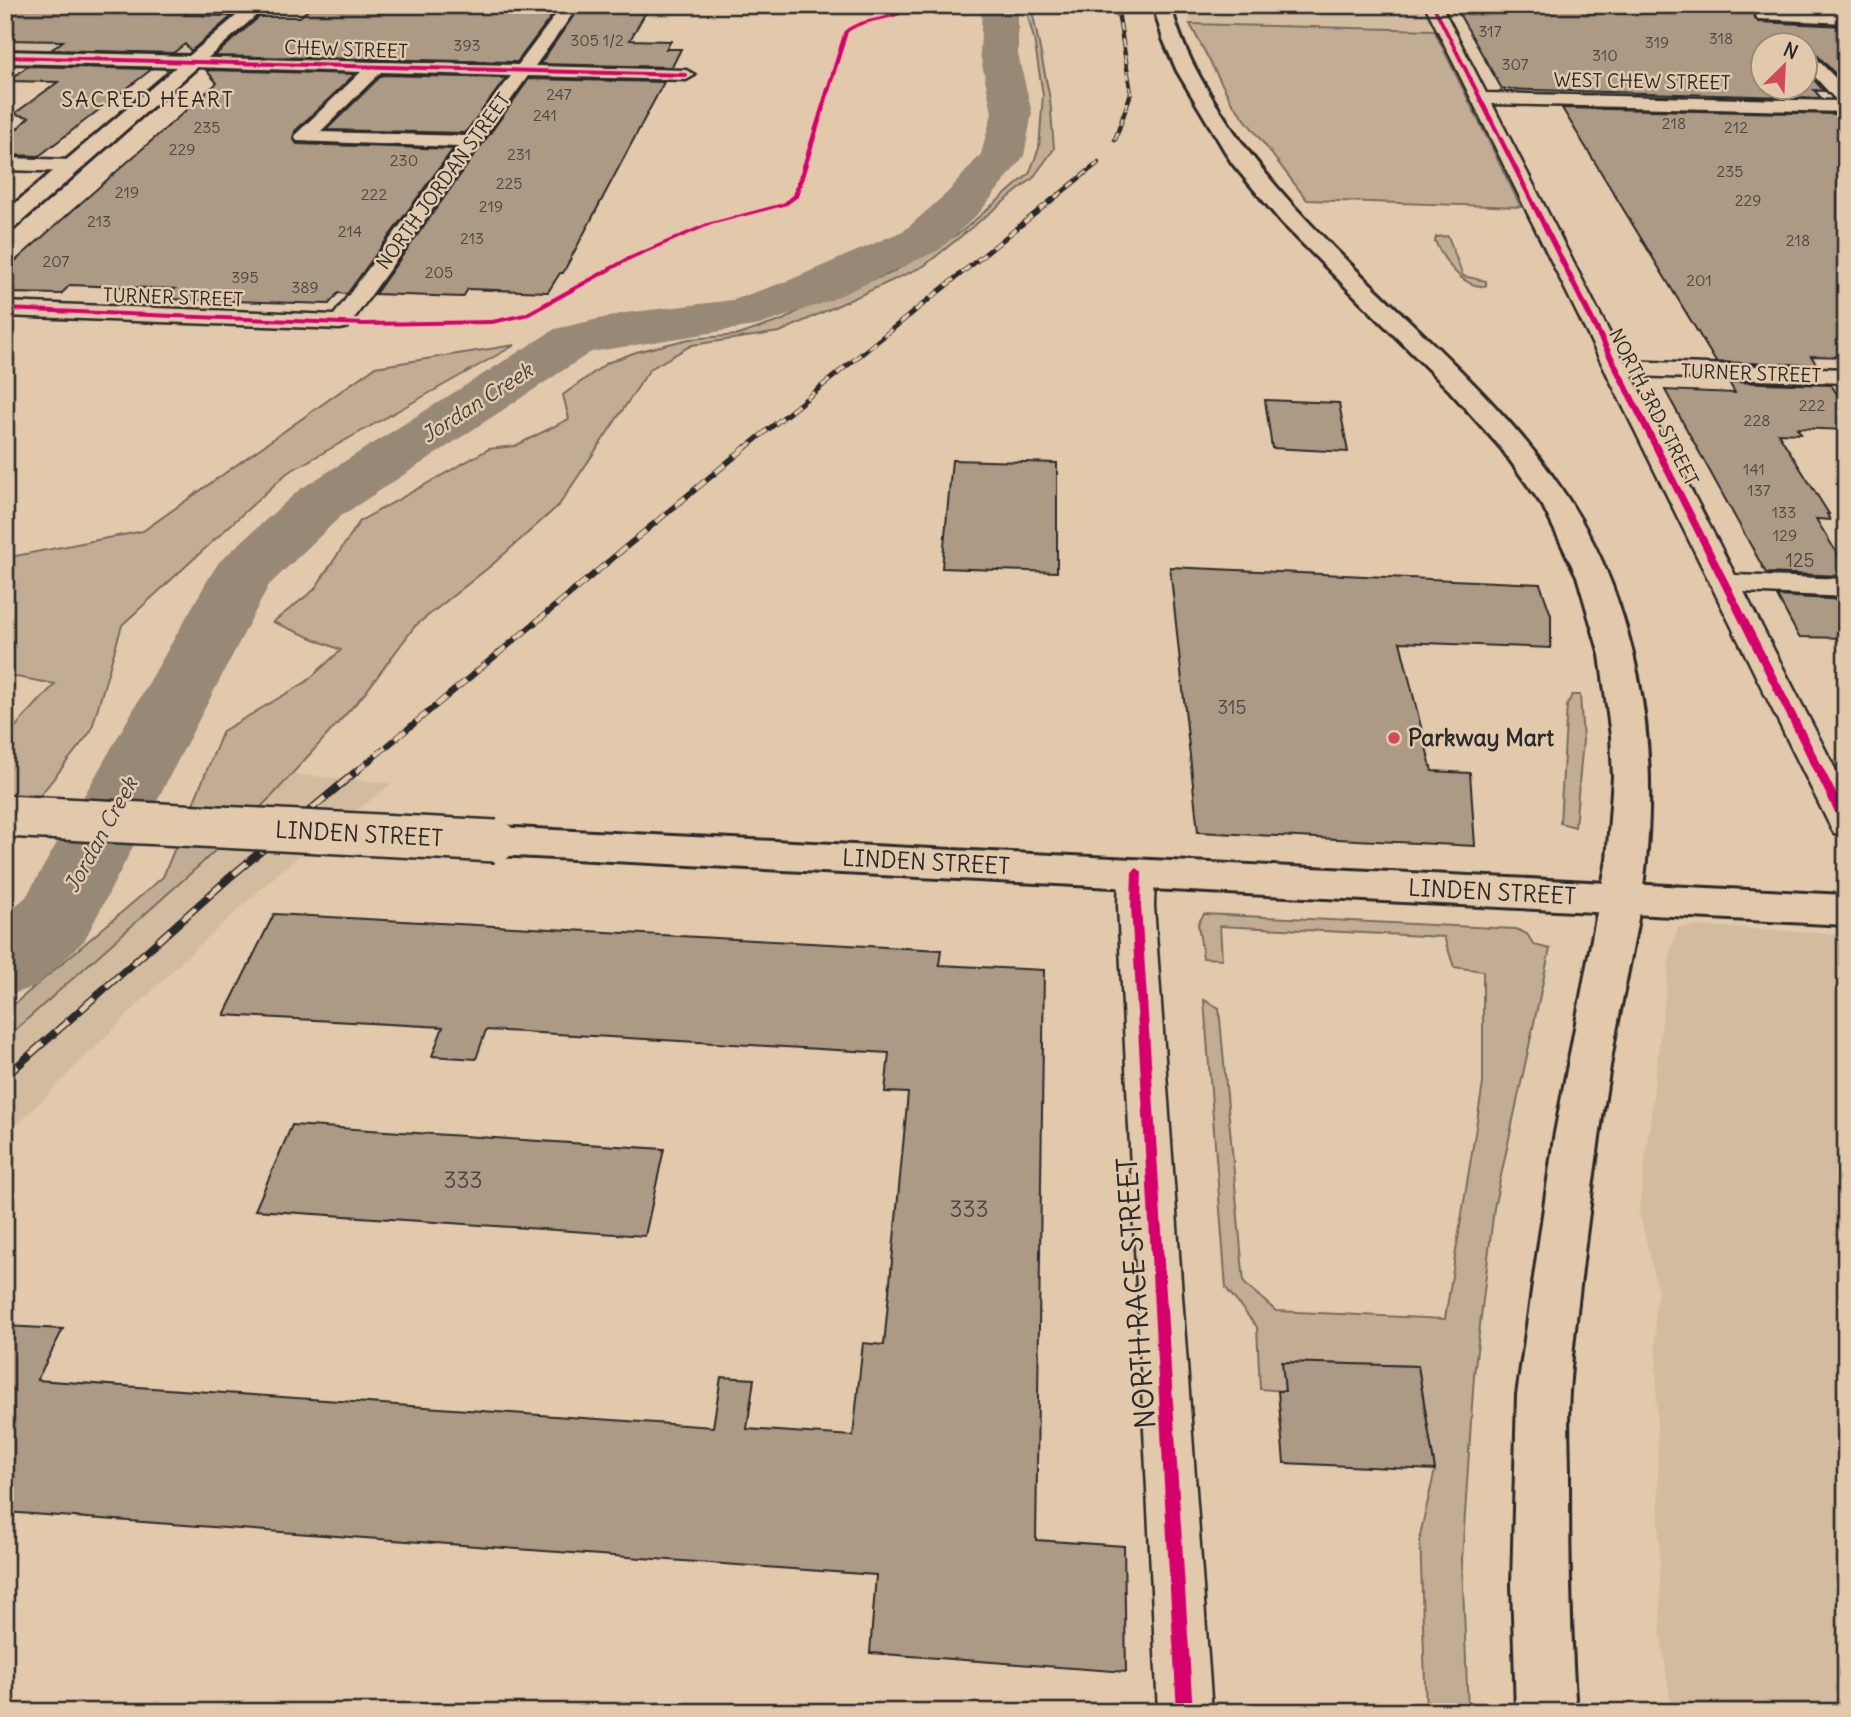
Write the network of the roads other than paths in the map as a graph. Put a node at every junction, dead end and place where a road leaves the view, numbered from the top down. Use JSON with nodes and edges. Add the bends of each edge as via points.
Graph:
{"nodes":[{"id":1,"x":260,"y":5,"type":"edge"},
{"id":2,"x":571,"y":5,"type":"edge"},
{"id":3,"x":1162,"y":5,"type":"edge"},
{"id":4,"x":1433,"y":5,"type":"edge"},
{"id":5,"x":1759,"y":10,"type":"edge"},
{"id":6,"x":1846,"y":18,"type":"edge"},
{"id":7,"x":1780,"y":32,"type":"edge"},
{"id":8,"x":5,"y":57,"type":"edge"},
{"id":9,"x":192,"y":62,"type":"junction"},
{"id":10,"x":376,"y":67,"type":"junction"},
{"id":11,"x":524,"y":71,"type":"junction"},
{"id":12,"x":1820,"y":73,"type":"edge"},
{"id":13,"x":686,"y":75,"type":"dead end"},
{"id":14,"x":1478,"y":98,"type":"junction"},
{"id":15,"x":1846,"y":100,"type":"edge"},
{"id":16,"x":1846,"y":107,"type":"edge"},
{"id":17,"x":471,"y":142,"type":"junction"},
{"id":18,"x":5,"y":164,"type":"edge"},
{"id":19,"x":73,"y":166,"type":"junction"},
{"id":20,"x":5,"y":223,"type":"edge"},
{"id":21,"x":5,"y":309,"type":"edge"},
{"id":22,"x":340,"y":322,"type":"joint"},
{"id":23,"x":1615,"y":368,"type":"junction"},
{"id":24,"x":1846,"y":376,"type":"edge"},
{"id":25,"x":1724,"y":583,"type":"junction"},
{"id":26,"x":1846,"y":588,"type":"edge"},
{"id":27,"x":5,"y":816,"type":"edge"},
{"id":28,"x":1846,"y":824,"type":"edge"},
{"id":29,"x":1137,"y":872,"type":"junction"},
{"id":30,"x":1621,"y":899,"type":"junction"},
{"id":31,"x":1846,"y":910,"type":"edge"},
{"id":32,"x":1185,"y":1712,"type":"edge"},
{"id":33,"x":1546,"y":1712,"type":"edge"}],
"edges":[{"from":1,"to":9,"type":"main road"},
{"from":2,"to":11,"type":"street","name":"NORTH JORDAN STREET"},
{"from":3,"to":30,"type":"main road","via":[[1175,48],[1217,128],[1241,162],[1286,215],[1487,412],[1554,499],[1574,536],[1608,620],[1623,682],[1630,749],[1630,821]]},
{"from":4,"to":14,"type":"street","name":"NORTH 3RD STREET"},
{"from":5,"to":6,"type":"street"},
{"from":5,"to":7,"type":"street"},
{"from":8,"to":9,"type":"main road","name":"CHEW STREET"},
{"from":9,"to":10,"type":"street","name":"CHEW STREET"},
{"from":9,"to":19,"type":"main road"},
{"from":10,"to":11,"type":"street","name":"CHEW STREET"},
{"from":10,"to":17,"type":"street","via":[[304,137]]},
{"from":11,"to":13,"type":"street","name":"CHEW STREET"},
{"from":11,"to":17,"type":"street","name":"NORTH JORDAN STREET"},
{"from":12,"to":15,"type":"street"},
{"from":14,"to":16,"type":"street","name":"WEST CHEW STREET"},
{"from":14,"to":23,"type":"street","name":"NORTH 3RD STREET"},
{"from":17,"to":22,"type":"street","name":"NORTH JORDAN STREET"},
{"from":18,"to":19,"type":"street"},
{"from":19,"to":20,"type":"main road"},
{"from":21,"to":22,"type":"street","name":"TURNER STREET"},
{"from":23,"to":24,"type":"street","name":"TURNER STREET"},
{"from":23,"to":25,"type":"street","name":"NORTH 3RD STREET"},
{"from":25,"to":26,"type":"street"},
{"from":25,"to":28,"type":"street","name":"NORTH 3RD STREET"},
{"from":27,"to":29,"type":"main road","name":"LINDEN STREET","bridge":true},
{"from":29,"to":30,"type":"main road","name":"LINDEN STREET"},
{"from":29,"to":32,"type":"street","name":"NORTH RACE STREET"},
{"from":30,"to":31,"type":"main road","name":"LINDEN STREET"},
{"from":30,"to":33,"type":"main road","via":[[1575,1144],[1544,1389],[1540,1599]]}]}
